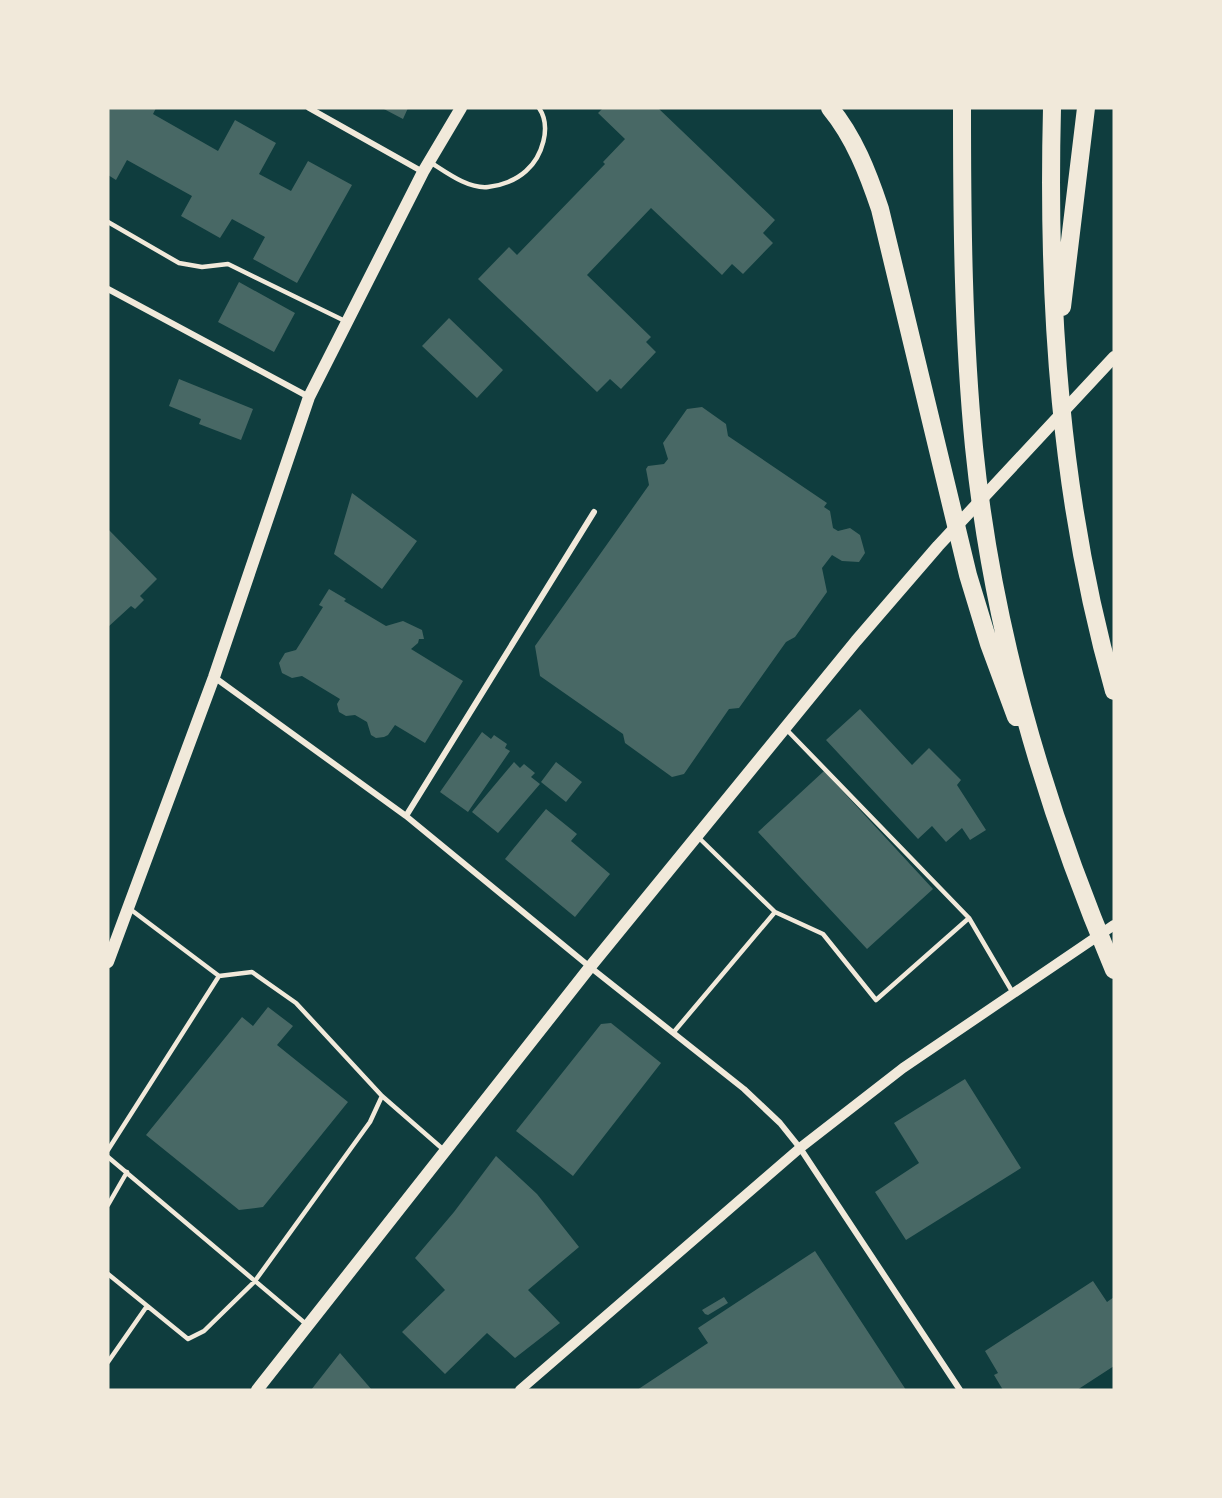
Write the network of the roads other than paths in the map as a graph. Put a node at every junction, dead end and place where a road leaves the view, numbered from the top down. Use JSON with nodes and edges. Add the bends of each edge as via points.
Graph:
{"nodes":[{"id":1,"x":309,"y":108,"type":"edge"},
{"id":2,"x":461,"y":108,"type":"edge"},
{"id":3,"x":539,"y":108,"type":"edge"},
{"id":4,"x":830,"y":108,"type":"edge"},
{"id":5,"x":962,"y":108,"type":"edge"},
{"id":6,"x":1052,"y":108,"type":"edge"},
{"id":7,"x":1086,"y":108,"type":"edge"},
{"id":8,"x":426,"y":167,"type":"junction"},
{"id":9,"x":108,"y":222,"type":"edge"},
{"id":10,"x":108,"y":289,"type":"edge"},
{"id":11,"x":347,"y":322,"type":"junction"},
{"id":12,"x":1114,"y":357,"type":"edge"},
{"id":13,"x":1056,"y":360,"type":"junction"},
{"id":14,"x":309,"y":398,"type":"junction"},
{"id":15,"x":594,"y":512,"type":"dead end"},
{"id":16,"x":214,"y":677,"type":"junction"},
{"id":17,"x":1114,"y":691,"type":"edge"},
{"id":18,"x":784,"y":728,"type":"junction"},
{"id":19,"x":1048,"y":793,"type":"junction"},
{"id":20,"x":406,"y":816,"type":"junction"},
{"id":21,"x":697,"y":836,"type":"junction"},
{"id":22,"x":128,"y":908,"type":"junction"},
{"id":23,"x":776,"y":912,"type":"junction"},
{"id":24,"x":969,"y":918,"type":"junction"},
{"id":25,"x":1114,"y":925,"type":"edge"},
{"id":26,"x":108,"y":962,"type":"edge"},
{"id":27,"x":590,"y":968,"type":"junction"},
{"id":28,"x":1114,"y":970,"type":"edge"},
{"id":29,"x":219,"y":976,"type":"junction"},
{"id":30,"x":1012,"y":993,"type":"junction"},
{"id":31,"x":673,"y":1033,"type":"junction"},
{"id":32,"x":382,"y":1096,"type":"junction"},
{"id":33,"x":800,"y":1148,"type":"junction"},
{"id":34,"x":108,"y":1150,"type":"edge"},
{"id":35,"x":446,"y":1151,"type":"junction"},
{"id":36,"x":108,"y":1157,"type":"edge"},
{"id":37,"x":127,"y":1172,"type":"junction"},
{"id":38,"x":108,"y":1205,"type":"edge"},
{"id":39,"x":108,"y":1274,"type":"edge"},
{"id":40,"x":255,"y":1281,"type":"junction"},
{"id":41,"x":147,"y":1306,"type":"junction"},
{"id":42,"x":308,"y":1326,"type":"junction"},
{"id":43,"x":108,"y":1362,"type":"edge"},
{"id":44,"x":258,"y":1390,"type":"edge"},
{"id":45,"x":520,"y":1390,"type":"edge"},
{"id":46,"x":960,"y":1390,"type":"edge"}],
"edges":[{"from":1,"to":8,"type":"street"},
{"from":2,"to":8,"type":"main road"},
{"from":3,"to":8,"type":"lane","via":[[545,127],[537,157],[526,171],[510,181],[486,188]]},
{"from":4,"to":19,"type":"highway","via":[[854,145],[880,209],[968,575],[1013,712]]},
{"from":5,"to":19,"type":"highway","via":[[963,288],[974,449],[1010,653]]},
{"from":6,"to":13,"type":"highway","via":[[1050,217]]},
{"from":7,"to":13,"type":"highway"},
{"from":8,"to":11,"type":"main road"},
{"from":9,"to":11,"type":"lane","via":[[179,264],[228,264]]},
{"from":10,"to":14,"type":"street"},
{"from":11,"to":14,"type":"main road"},
{"from":12,"to":18,"type":"main road","via":[[894,595]]},
{"from":13,"to":17,"type":"highway","via":[[1068,465],[1089,590]]},
{"from":14,"to":16,"type":"main road"},
{"from":15,"to":20,"type":"street"},
{"from":16,"to":20,"type":"street"},
{"from":16,"to":22,"type":"main road"},
{"from":18,"to":21,"type":"main road"},
{"from":18,"to":24,"type":"lane"},
{"from":19,"to":28,"type":"highway","via":[[1083,896]]},
{"from":20,"to":27,"type":"street"},
{"from":21,"to":23,"type":"lane"},
{"from":21,"to":27,"type":"main road"},
{"from":22,"to":26,"type":"main road"},
{"from":22,"to":29,"type":"lane"},
{"from":23,"to":24,"type":"lane","via":[[823,934],[876,1000]]},
{"from":23,"to":31,"type":"lane"},
{"from":24,"to":30,"type":"lane"},
{"from":25,"to":30,"type":"street"},
{"from":27,"to":31,"type":"street"},
{"from":27,"to":35,"type":"main road"},
{"from":29,"to":32,"type":"lane","via":[[252,972],[287,997]]},
{"from":29,"to":34,"type":"lane"},
{"from":30,"to":33,"type":"street","via":[[903,1068]]},
{"from":31,"to":33,"type":"street","via":[[744,1089]]},
{"from":32,"to":35,"type":"lane"},
{"from":32,"to":40,"type":"lane","via":[[370,1122]]},
{"from":33,"to":45,"type":"street"},
{"from":33,"to":46,"type":"street"},
{"from":35,"to":42,"type":"main road"},
{"from":36,"to":37,"type":"lane"},
{"from":37,"to":38,"type":"lane"},
{"from":37,"to":40,"type":"lane"},
{"from":39,"to":41,"type":"lane"},
{"from":40,"to":41,"type":"lane","via":[[204,1331],[188,1340]]},
{"from":40,"to":42,"type":"lane"},
{"from":41,"to":43,"type":"lane"},
{"from":42,"to":44,"type":"main road"}]}
